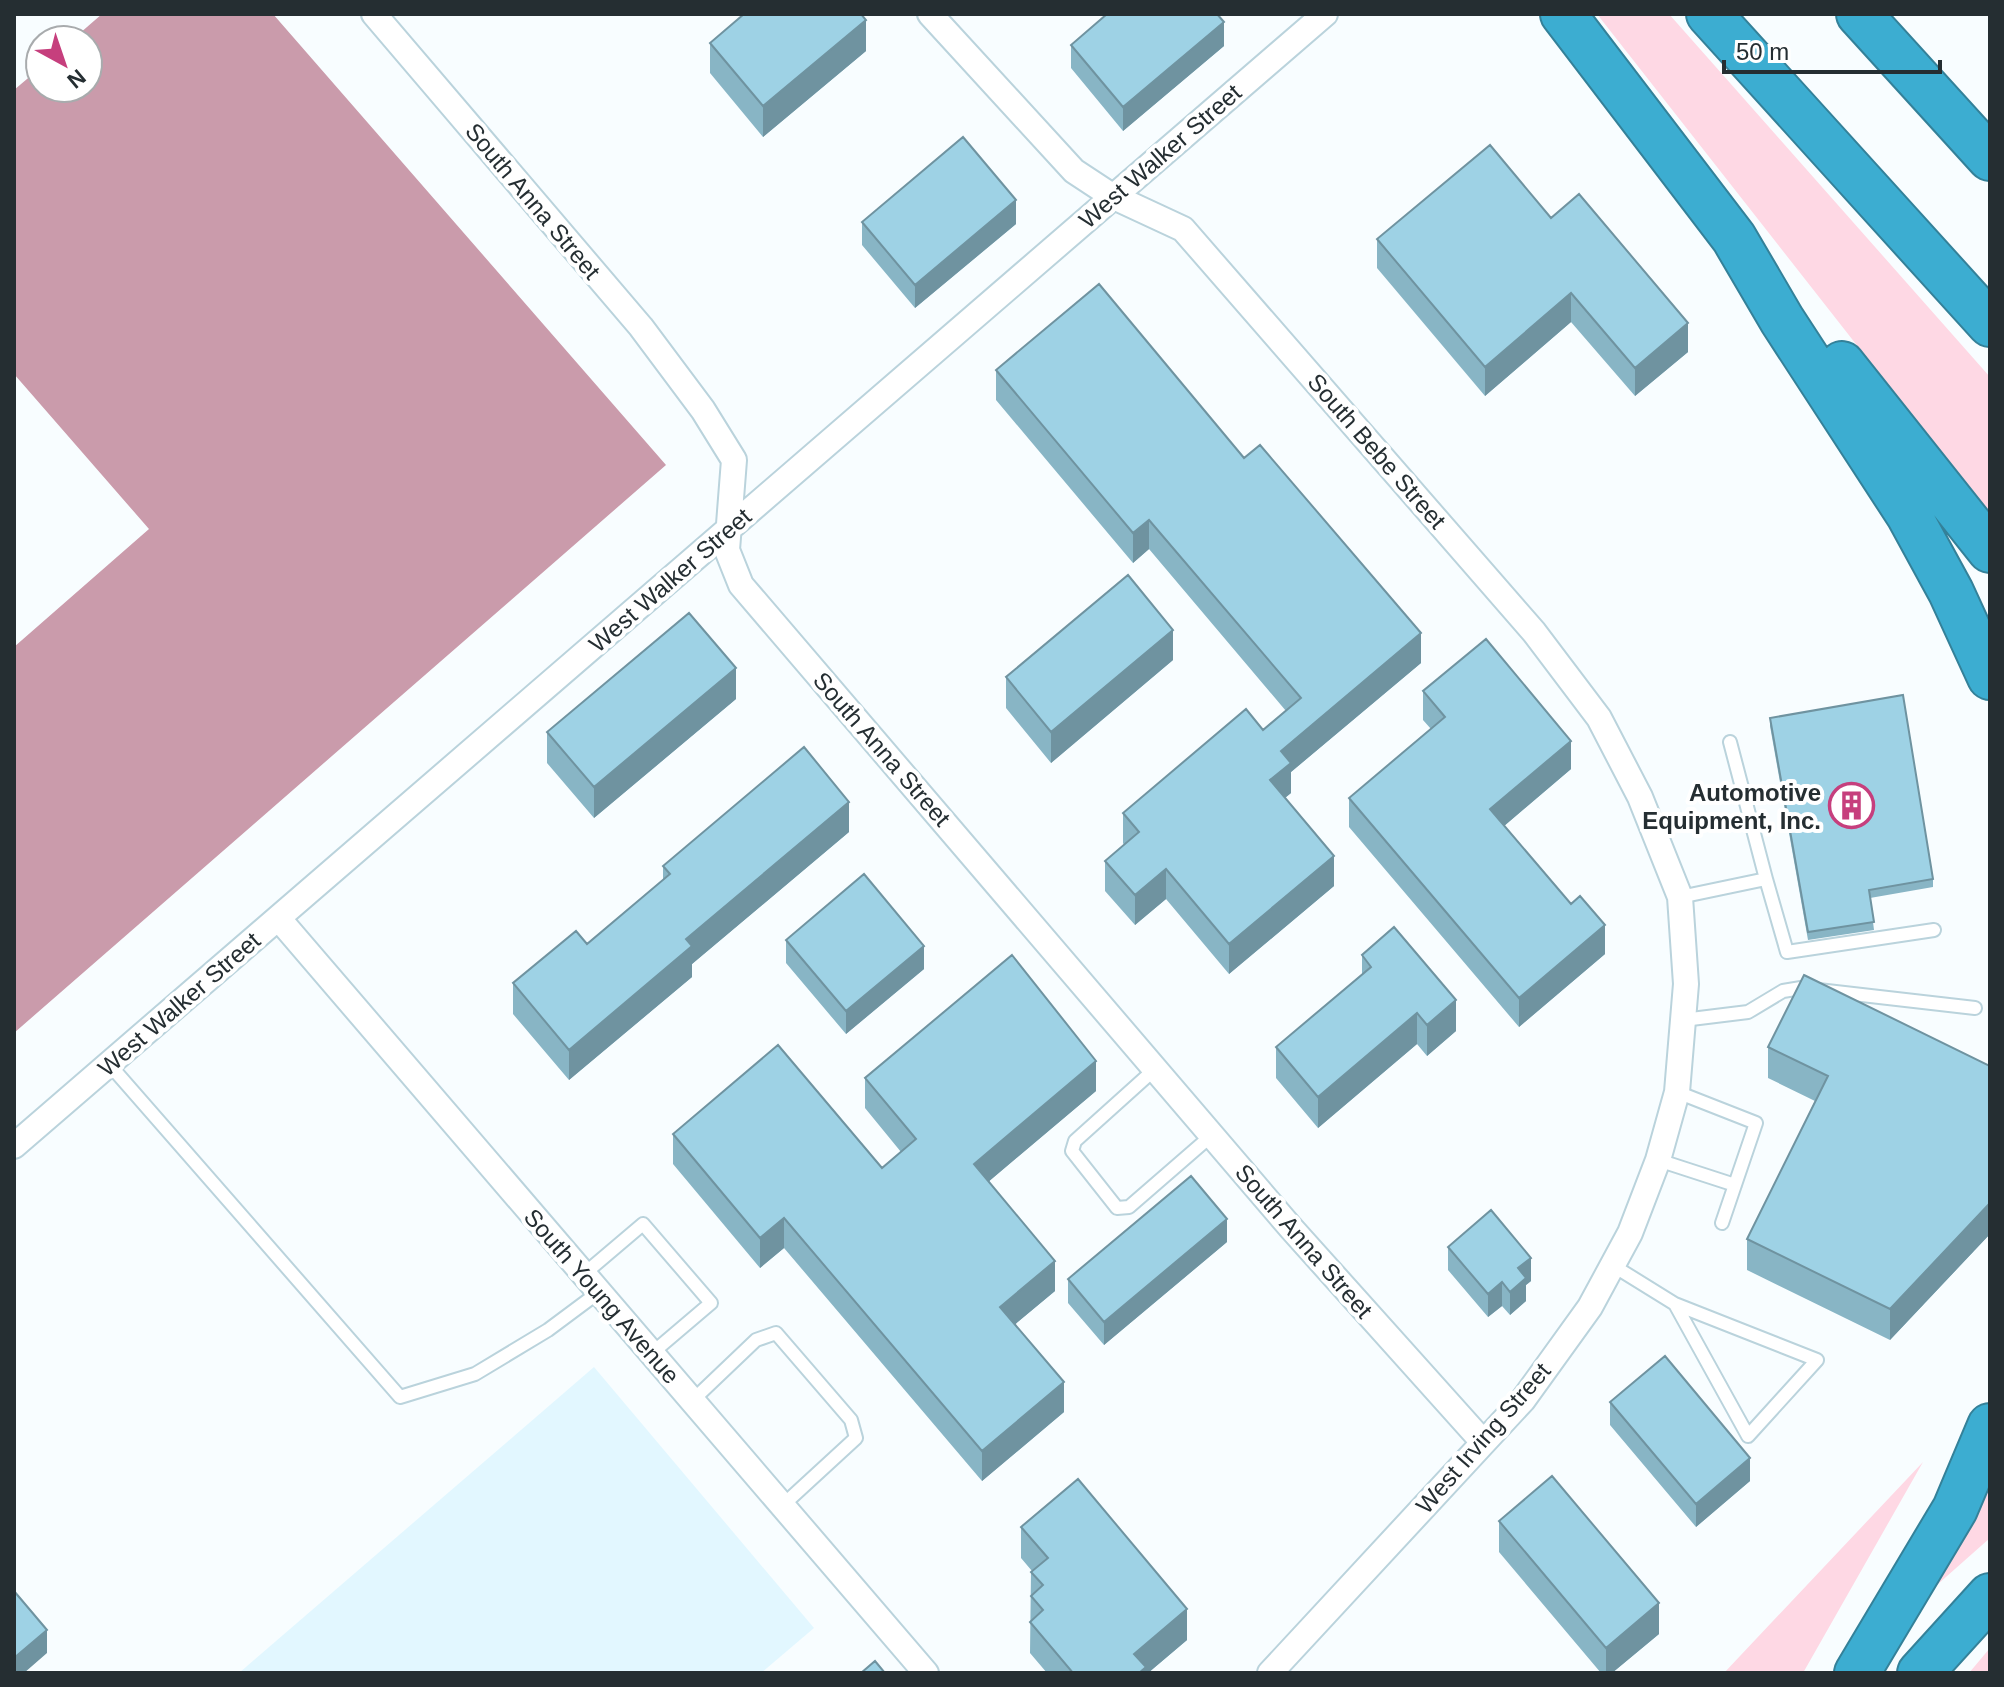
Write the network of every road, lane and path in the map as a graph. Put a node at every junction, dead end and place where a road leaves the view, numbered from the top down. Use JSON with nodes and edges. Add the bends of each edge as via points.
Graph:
{"nodes":[{"id":1,"x":374,"y":14,"type":"edge"},
{"id":2,"x":930,"y":14,"type":"edge"},
{"id":3,"x":1325,"y":14,"type":"edge"},
{"id":4,"x":1563,"y":14,"type":"edge"},
{"id":5,"x":1709,"y":14,"type":"edge"},
{"id":6,"x":1859,"y":14,"type":"edge"},
{"id":7,"x":1986,"y":151,"type":"edge"},
{"id":8,"x":1112,"y":196,"type":"junction"},
{"id":9,"x":1734,"y":238,"type":"junction"},
{"id":10,"x":1990,"y":324,"type":"edge"},
{"id":11,"x":730,"y":528,"type":"junction"},
{"id":12,"x":1990,"y":550,"type":"edge"},
{"id":13,"x":1990,"y":677,"type":"edge"},
{"id":14,"x":1730,"y":742,"type":"dead end"},
{"id":15,"x":1766,"y":879,"type":"junction"},
{"id":16,"x":1680,"y":897,"type":"junction"},
{"id":17,"x":279,"y":919,"type":"junction"},
{"id":18,"x":1934,"y":930,"type":"dead end"},
{"id":19,"x":1686,"y":984,"type":"joint"},
{"id":20,"x":1975,"y":1008,"type":"dead end"},
{"id":21,"x":1683,"y":1020,"type":"junction"},
{"id":22,"x":109,"y":1064,"type":"junction"},
{"id":23,"x":1155,"y":1069,"type":"junction"},
{"id":24,"x":1677,"y":1092,"type":"junction"},
{"id":25,"x":1212,"y":1135,"type":"junction"},
{"id":26,"x":14,"y":1146,"type":"edge"},
{"id":27,"x":1658,"y":1160,"type":"junction"},
{"id":28,"x":1735,"y":1185,"type":"junction"},
{"id":29,"x":1722,"y":1223,"type":"dead end"},
{"id":30,"x":1612,"y":1265,"type":"junction"},
{"id":31,"x":591,"y":1283,"type":"junction"},
{"id":32,"x":1675,"y":1304,"type":"junction"},
{"id":33,"x":651,"y":1354,"type":"junction"},
{"id":34,"x":692,"y":1401,"type":"junction"},
{"id":35,"x":1990,"y":1426,"type":"edge"},
{"id":36,"x":1483,"y":1442,"type":"junction"},
{"id":37,"x":782,"y":1506,"type":"junction"},
{"id":38,"x":1990,"y":1596,"type":"edge"},
{"id":39,"x":926,"y":1673,"type":"edge"},
{"id":40,"x":1270,"y":1673,"type":"edge"},
{"id":41,"x":1857,"y":1673,"type":"edge"},
{"id":42,"x":1920,"y":1673,"type":"edge"}],
"edges":[{"from":1,"to":11,"type":"street","name":"South Anna Street","via":[[641,327],[703,410],[734,460]]},
{"from":2,"to":8,"type":"street","name":"South Bebe Street","via":[[1074,171]]},
{"from":3,"to":8,"type":"street","name":"West Walker Street"},
{"from":4,"to":9,"type":"highway"},
{"from":5,"to":10,"type":"highway"},
{"from":6,"to":7,"type":"highway"},
{"from":8,"to":11,"type":"street","name":"West Walker Street"},
{"from":8,"to":16,"type":"street","name":"South Bebe Street","via":[[1183,229],[1534,632],[1599,718],[1640,797]]},
{"from":9,"to":12,"type":"highway","via":[[1785,293]]},
{"from":9,"to":13,"type":"highway","via":[[1909,515]]},
{"from":11,"to":17,"type":"street","name":"West Walker Street"},
{"from":11,"to":23,"type":"street","name":"South Anna Street","via":[[727,550],[741,585]]},
{"from":14,"to":15,"type":"lane"},
{"from":15,"to":16,"type":"lane"},
{"from":15,"to":18,"type":"lane","via":[[1787,952]]},
{"from":16,"to":19,"type":"street","name":"South Bebe Street"},
{"from":17,"to":22,"type":"street","name":"West Walker Street"},
{"from":17,"to":31,"type":"street","name":"South Young Avenue"},
{"from":19,"to":21,"type":"street","name":"West Irving Street"},
{"from":20,"to":21,"type":"lane","via":[[1801,988],[1783,991],[1748,1012]]},
{"from":21,"to":24,"type":"street","name":"West Irving Street"},
{"from":22,"to":26,"type":"street","name":"West Walker Street"},
{"from":22,"to":31,"type":"lane","via":[[400,1397],[475,1374],[548,1330]]},
{"from":23,"to":25,"type":"street","name":"South Anna Street"},
{"from":23,"to":25,"type":"lane","via":[[1075,1141],[1072,1151],[1117,1208],[1129,1207]]},
{"from":24,"to":27,"type":"street","name":"West Irving Street"},
{"from":24,"to":28,"type":"lane","via":[[1756,1123]]},
{"from":25,"to":36,"type":"street","name":"South Anna Street"},
{"from":27,"to":28,"type":"lane"},
{"from":27,"to":30,"type":"street","name":"West Irving Street"},
{"from":28,"to":29,"type":"lane"},
{"from":30,"to":32,"type":"lane"},
{"from":30,"to":36,"type":"street","name":"West Irving Street","via":[[1590,1307],[1523,1400]]},
{"from":31,"to":33,"type":"street","name":"South Young Avenue"},
{"from":31,"to":33,"type":"lane","via":[[643,1224],[711,1303]]},
{"from":32,"to":32,"type":"lane","via":[[1746,1332],[1817,1360],[1748,1436]]},
{"from":33,"to":34,"type":"street","name":"South Young Avenue"},
{"from":34,"to":37,"type":"street","name":"South Young Avenue"},
{"from":34,"to":37,"type":"lane","via":[[756,1340],[776,1333],[804,1365],[851,1420],[856,1438]]},
{"from":35,"to":41,"type":"highway","via":[[1955,1509]]},
{"from":36,"to":40,"type":"street","name":"West Irving Street"},
{"from":37,"to":39,"type":"street","name":"South Young Avenue"},
{"from":38,"to":42,"type":"highway"}]}
